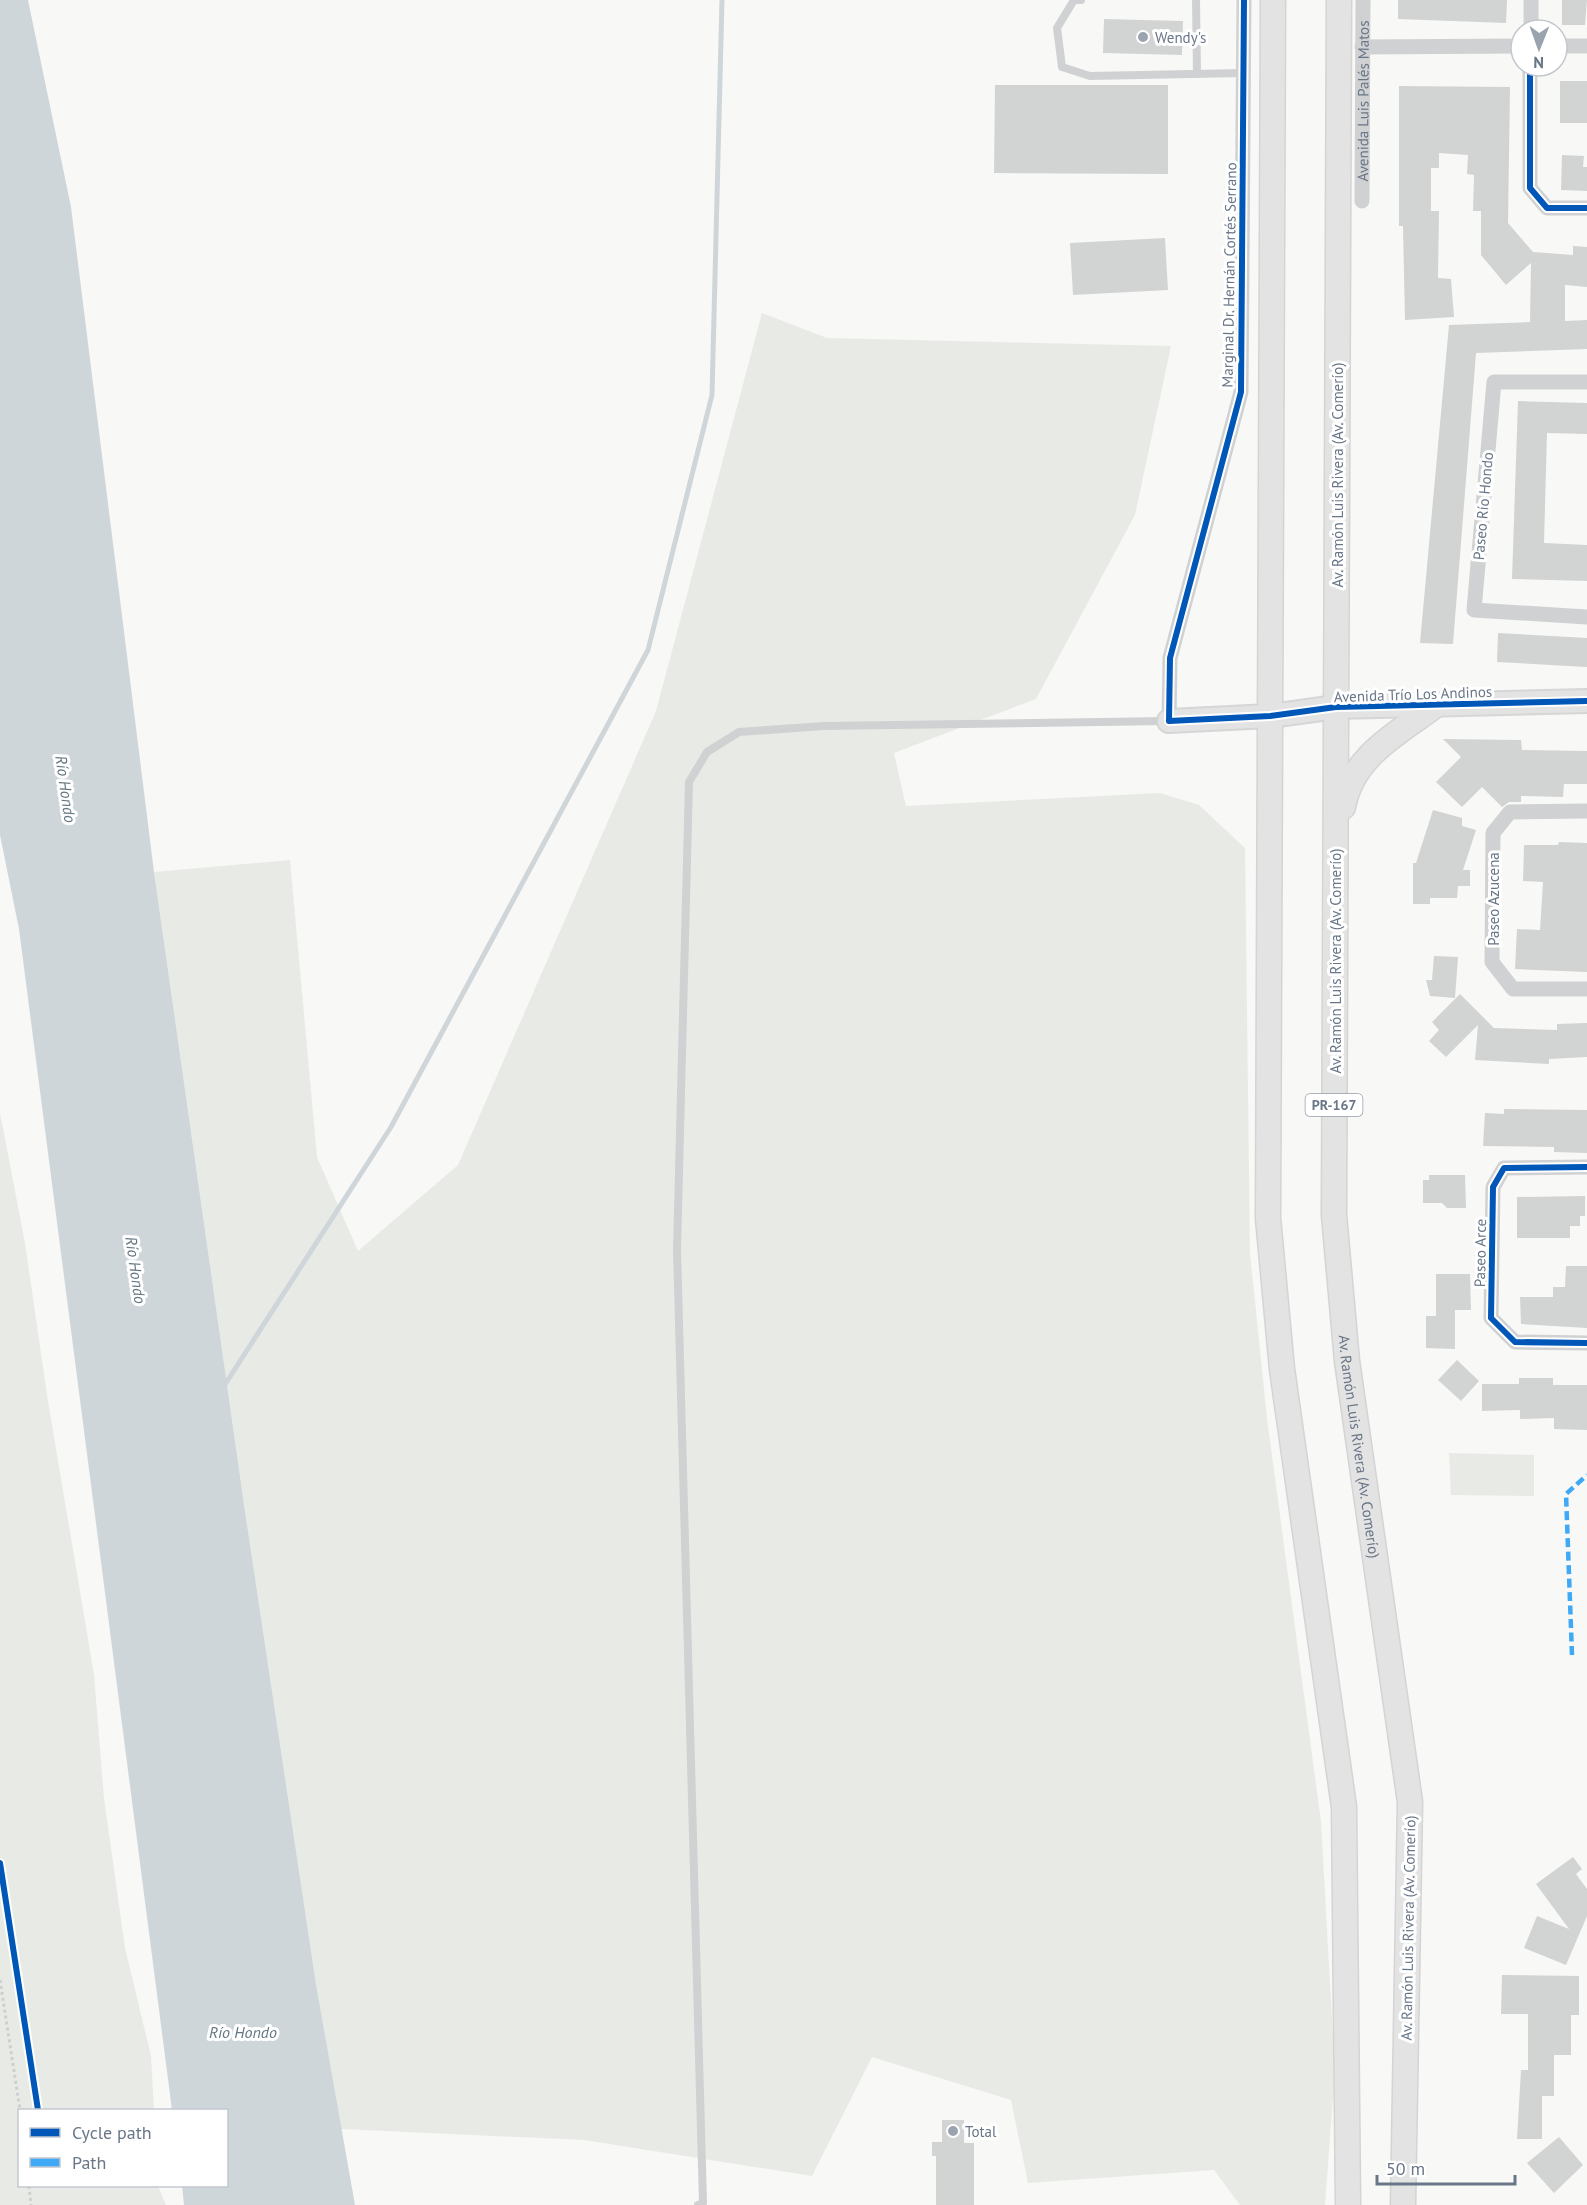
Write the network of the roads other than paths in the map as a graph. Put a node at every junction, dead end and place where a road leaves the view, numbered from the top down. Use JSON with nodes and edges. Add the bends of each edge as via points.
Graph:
{"nodes":[{"id":1,"x":1081,"y":0,"type":"edge"},
{"id":2,"x":1196,"y":0,"type":"edge"},
{"id":3,"x":1244,"y":0,"type":"edge"},
{"id":4,"x":1273,"y":0,"type":"edge"},
{"id":5,"x":1339,"y":0,"type":"edge"},
{"id":6,"x":1363,"y":0,"type":"edge"},
{"id":7,"x":1531,"y":0,"type":"edge"},
{"id":8,"x":1531,"y":18,"type":"edge"},
{"id":9,"x":1509,"y":46,"type":"edge"},
{"id":10,"x":1569,"y":46,"type":"edge"},
{"id":11,"x":1587,"y":46,"type":"edge"},
{"id":12,"x":1362,"y":47,"type":"junction"},
{"id":13,"x":1243,"y":73,"type":"junction"},
{"id":14,"x":1197,"y":74,"type":"junction"},
{"id":15,"x":1530,"y":78,"type":"edge"},
{"id":16,"x":1362,"y":201,"type":"dead end"},
{"id":17,"x":1587,"y":208,"type":"edge"},
{"id":18,"x":1587,"y":382,"type":"edge"},
{"id":19,"x":1587,"y":617,"type":"edge"},
{"id":20,"x":1587,"y":701,"type":"edge"},
{"id":21,"x":1437,"y":705,"type":"junction"},
{"id":22,"x":1336,"y":707,"type":"junction"},
{"id":23,"x":1270,"y":716,"type":"junction"},
{"id":24,"x":1168,"y":722,"type":"junction"},
{"id":25,"x":1587,"y":811,"type":"edge"},
{"id":26,"x":1335,"y":847,"type":"junction"},
{"id":27,"x":1587,"y":989,"type":"edge"},
{"id":28,"x":1587,"y":1167,"type":"edge"},
{"id":29,"x":1587,"y":1343,"type":"edge"},
{"id":30,"x":1404,"y":2126,"type":"junction"},
{"id":31,"x":1346,"y":2202,"type":"edge"},
{"id":32,"x":698,"y":2205,"type":"edge"},
{"id":33,"x":1403,"y":2205,"type":"edge"},
{"id":34,"x":1417,"y":2205,"type":"edge"}],
"edges":[{"from":1,"to":14,"type":"lane","via":[[1074,0],[1057,28],[1062,67],[1090,76]]},
{"from":2,"to":14,"type":"lane"},
{"from":3,"to":13,"type":"street","name":"Marginal Dr. Hernán Cortés Serrano"},
{"from":4,"to":23,"type":"main road"},
{"from":5,"to":22,"type":"main road","name":"Av. Ramón Luis Rivera (Av. Comerío)","number":"PR-167"},
{"from":6,"to":12,"type":"street","name":"Avenida Luis Palés Matos"},
{"from":7,"to":8,"type":"street"},
{"from":9,"to":12,"type":"street"},
{"from":10,"to":11,"type":"street"},
{"from":12,"to":16,"type":"street","name":"Avenida Luis Palés Matos"},
{"from":13,"to":14,"type":"lane"},
{"from":13,"to":24,"type":"street","name":"Marginal Dr. Hernán Cortés Serrano","via":[[1241,392],[1170,658]]},
{"from":15,"to":17,"type":"street","via":[[1530,188],[1547,208]]},
{"from":18,"to":19,"type":"street","name":"Paseo Río Hondo","via":[[1494,382],[1474,610]]},
{"from":20,"to":21,"type":"street","name":"Avenida Trío Los Andinos"},
{"from":21,"to":22,"type":"street","name":"Avenida Trío Los Andinos"},
{"from":21,"to":26,"type":"main road","via":[[1370,754],[1357,769],[1346,787]]},
{"from":22,"to":23,"type":"street","name":"Avenida Trío Los Andinos"},
{"from":22,"to":26,"type":"main road","name":"Av. Ramón Luis Rivera (Av. Comerío)","number":"PR-167"},
{"from":23,"to":24,"type":"street","name":"Avenida Trío Los Andinos"},
{"from":23,"to":31,"type":"main road","via":[[1268,1218],[1282,1369],[1344,1807]]},
{"from":24,"to":32,"type":"lane","via":[[824,726],[739,732],[707,752],[689,782],[677,1249],[703,2203]]},
{"from":25,"to":27,"type":"street","name":"Paseo Azucena","via":[[1510,812],[1493,833],[1492,962],[1513,989]]},
{"from":26,"to":30,"type":"main road","name":"Av. Ramón Luis Rivera (Av. Comerío)","number":"PR-167","via":[[1334,1215],[1347,1361],[1410,1802]]},
{"from":28,"to":29,"type":"street","name":"Paseo Arce","via":[[1504,1168],[1492,1186],[1491,1318],[1515,1342]]},
{"from":30,"to":33,"type":"main road","name":"Av. Ramón Luis Rivera (Av. Comerío)","number":"PR-167"},
{"from":30,"to":34,"type":"main road"}]}
